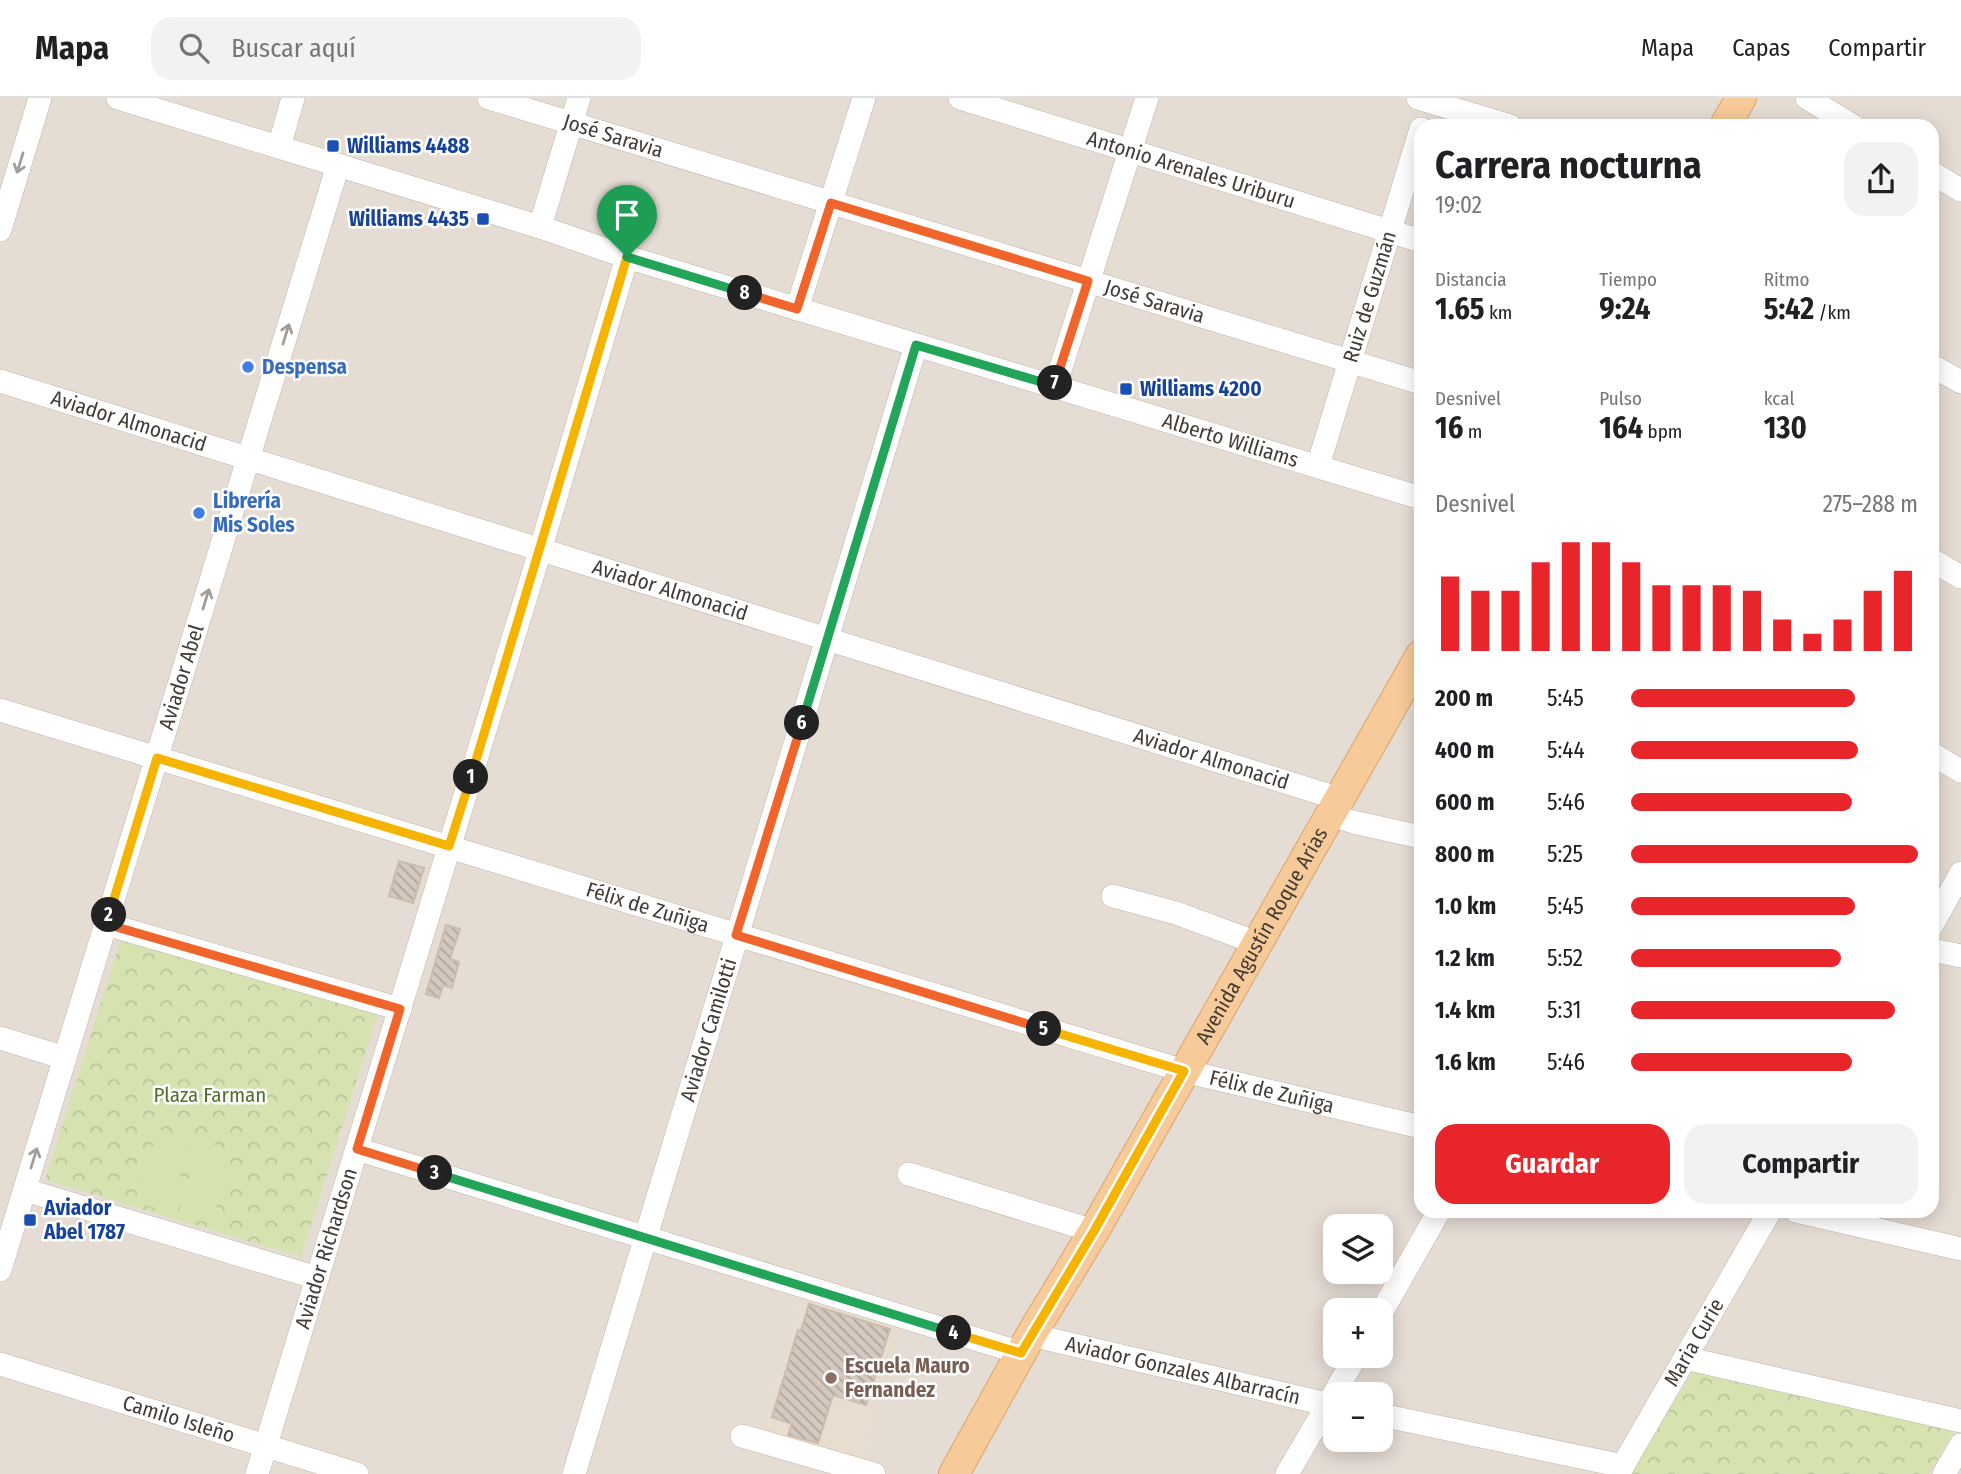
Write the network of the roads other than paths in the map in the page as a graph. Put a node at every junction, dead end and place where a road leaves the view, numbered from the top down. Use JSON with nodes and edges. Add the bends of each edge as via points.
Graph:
{"nodes":[{"id":1,"x":40,"y":98,"type":"edge"},
{"id":2,"x":118,"y":98,"type":"edge"},
{"id":3,"x":293,"y":98,"type":"edge"},
{"id":4,"x":489,"y":98,"type":"edge"},
{"id":5,"x":579,"y":98,"type":"edge"},
{"id":6,"x":864,"y":98,"type":"edge"},
{"id":7,"x":960,"y":98,"type":"edge"},
{"id":8,"x":1147,"y":98,"type":"edge"},
{"id":9,"x":1741,"y":98,"type":"edge"},
{"id":10,"x":1807,"y":98,"type":"edge"},
{"id":11,"x":1426,"y":99,"type":"edge"},
{"id":12,"x":1422,"y":119,"type":"edge"},
{"id":13,"x":1488,"y":119,"type":"edge"},
{"id":14,"x":1729,"y":119,"type":"edge"},
{"id":15,"x":1842,"y":119,"type":"edge"},
{"id":16,"x":572,"y":123,"type":"junction"},
{"id":17,"x":279,"y":147,"type":"junction"},
{"id":18,"x":1414,"y":149,"type":"edge"},
{"id":19,"x":1131,"y":150,"type":"junction"},
{"id":20,"x":338,"y":165,"type":"junction"},
{"id":21,"x":1939,"y":177,"type":"edge"},
{"id":22,"x":1961,"y":190,"type":"edge"},
{"id":23,"x":831,"y":203,"type":"junction"},
{"id":24,"x":540,"y":227,"type":"junction"},
{"id":25,"x":0,"y":230,"type":"edge"},
{"id":26,"x":1388,"y":230,"type":"junction"},
{"id":27,"x":1414,"y":239,"type":"edge"},
{"id":28,"x":627,"y":257,"type":"junction"},
{"id":29,"x":1088,"y":281,"type":"junction"},
{"id":30,"x":797,"y":309,"type":"junction"},
{"id":31,"x":916,"y":345,"type":"junction"},
{"id":32,"x":1349,"y":360,"type":"junction"},
{"id":33,"x":1939,"y":370,"type":"edge"},
{"id":34,"x":0,"y":381,"type":"edge"},
{"id":35,"x":1414,"y":381,"type":"edge"},
{"id":36,"x":1961,"y":382,"type":"edge"},
{"id":37,"x":1055,"y":386,"type":"junction"},
{"id":38,"x":248,"y":458,"type":"junction"},
{"id":39,"x":1318,"y":466,"type":"junction"},
{"id":40,"x":1414,"y":496,"type":"edge"},
{"id":41,"x":540,"y":551,"type":"junction"},
{"id":42,"x":1939,"y":564,"type":"edge"},
{"id":43,"x":1961,"y":577,"type":"edge"},
{"id":44,"x":828,"y":638,"type":"junction"},
{"id":45,"x":1414,"y":667,"type":"edge"},
{"id":46,"x":0,"y":710,"type":"edge"},
{"id":47,"x":157,"y":758,"type":"junction"},
{"id":48,"x":1939,"y":758,"type":"edge"},
{"id":49,"x":1961,"y":771,"type":"edge"},
{"id":50,"x":1335,"y":806,"type":"junction"},
{"id":51,"x":1414,"y":835,"type":"edge"},
{"id":52,"x":449,"y":846,"type":"junction"},
{"id":53,"x":1961,"y":873,"type":"edge"},
{"id":54,"x":1113,"y":896,"type":"dead end"},
{"id":55,"x":1939,"y":912,"type":"edge"},
{"id":56,"x":106,"y":924,"type":"junction"},
{"id":57,"x":736,"y":935,"type":"junction"},
{"id":58,"x":1257,"y":943,"type":"junction"},
{"id":59,"x":1939,"y":951,"type":"edge"},
{"id":60,"x":1961,"y":956,"type":"edge"},
{"id":61,"x":400,"y":1009,"type":"junction"},
{"id":62,"x":0,"y":1038,"type":"edge"},
{"id":63,"x":65,"y":1058,"type":"junction"},
{"id":64,"x":1184,"y":1071,"type":"junction"},
{"id":65,"x":1414,"y":1125,"type":"edge"},
{"id":66,"x":357,"y":1149,"type":"junction"},
{"id":67,"x":909,"y":1174,"type":"dead end"},
{"id":68,"x":25,"y":1190,"type":"junction"},
{"id":69,"x":1435,"y":1218,"type":"edge"},
{"id":70,"x":1766,"y":1218,"type":"edge"},
{"id":71,"x":1826,"y":1218,"type":"edge"},
{"id":72,"x":1094,"y":1231,"type":"junction"},
{"id":73,"x":645,"y":1238,"type":"junction"},
{"id":74,"x":1961,"y":1249,"type":"edge"},
{"id":75,"x":0,"y":1270,"type":"edge"},
{"id":76,"x":317,"y":1278,"type":"junction"},
{"id":77,"x":1390,"y":1298,"type":"edge"},
{"id":78,"x":1026,"y":1344,"type":"junction"},
{"id":79,"x":1685,"y":1358,"type":"junction"},
{"id":80,"x":0,"y":1364,"type":"edge"},
{"id":81,"x":1323,"y":1403,"type":"edge"},
{"id":82,"x":1393,"y":1418,"type":"edge"},
{"id":83,"x":1323,"y":1419,"type":"edge"},
{"id":84,"x":1961,"y":1421,"type":"edge"},
{"id":85,"x":741,"y":1436,"type":"dead end"},
{"id":86,"x":265,"y":1445,"type":"junction"},
{"id":87,"x":1961,"y":1445,"type":"edge"},
{"id":88,"x":1620,"y":1470,"type":"edge"},
{"id":89,"x":257,"y":1474,"type":"edge"},
{"id":90,"x":357,"y":1474,"type":"edge"},
{"id":91,"x":574,"y":1474,"type":"edge"},
{"id":92,"x":874,"y":1474,"type":"edge"},
{"id":93,"x":954,"y":1474,"type":"edge"},
{"id":94,"x":1287,"y":1474,"type":"edge"},
{"id":95,"x":1944,"y":1474,"type":"edge"}],
"edges":[{"from":1,"to":25,"type":"street","one_way":true},
{"from":2,"to":17,"type":"street","name":"Alberto Williams"},
{"from":3,"to":17,"type":"street"},
{"from":4,"to":16,"type":"street","name":"José Saravia"},
{"from":5,"to":16,"type":"street"},
{"from":6,"to":23,"type":"street"},
{"from":7,"to":19,"type":"street","name":"Antonio Arenales Uriburu"},
{"from":8,"to":19,"type":"street"},
{"from":9,"to":14,"type":"main road"},
{"from":10,"to":15,"type":"street"},
{"from":11,"to":12,"type":"street","name":"Ruiz de Guzmán"},
{"from":11,"to":13,"type":"street"},
{"from":16,"to":23,"type":"street","name":"José Saravia"},
{"from":16,"to":24,"type":"street"},
{"from":17,"to":20,"type":"street","name":"Alberto Williams"},
{"from":18,"to":26,"type":"street","name":"Ruiz de Guzmán"},
{"from":19,"to":26,"type":"street","name":"Antonio Arenales Uriburu"},
{"from":19,"to":29,"type":"street"},
{"from":20,"to":24,"type":"street","name":"Alberto Williams"},
{"from":38,"to":20,"type":"street","name":"Aviador Abel","one_way":true},
{"from":21,"to":22,"type":"street"},
{"from":23,"to":29,"type":"street","name":"José Saravia"},
{"from":23,"to":30,"type":"street"},
{"from":24,"to":28,"type":"street","name":"Alberto Williams"},
{"from":26,"to":27,"type":"street","name":"Antonio Arenales Uriburu"},
{"from":26,"to":32,"type":"street","name":"Ruiz de Guzmán"},
{"from":28,"to":30,"type":"street","name":"Alberto Williams"},
{"from":28,"to":41,"type":"street","name":"Aviador Richardson"},
{"from":29,"to":32,"type":"street","name":"José Saravia"},
{"from":29,"to":37,"type":"street"},
{"from":30,"to":31,"type":"street","name":"Alberto Williams"},
{"from":31,"to":37,"type":"street","name":"Alberto Williams"},
{"from":31,"to":44,"type":"street","name":"Aviador Camilotti"},
{"from":32,"to":35,"type":"street","name":"José Saravia"},
{"from":32,"to":39,"type":"street","name":"Ruiz de Guzmán"},
{"from":33,"to":36,"type":"street"},
{"from":34,"to":38,"type":"street","name":"Aviador Almonacid"},
{"from":37,"to":39,"type":"street","name":"Alberto Williams"},
{"from":38,"to":41,"type":"street","name":"Aviador Almonacid"},
{"from":47,"to":38,"type":"street","name":"Aviador Abel","one_way":true},
{"from":39,"to":40,"type":"street","name":"Alberto Williams"},
{"from":41,"to":44,"type":"street","name":"Aviador Almonacid"},
{"from":41,"to":52,"type":"street","name":"Aviador Richardson"},
{"from":42,"to":43,"type":"street"},
{"from":44,"to":50,"type":"street","name":"Aviador Almonacid"},
{"from":44,"to":57,"type":"street","name":"Aviador Camilotti"},
{"from":45,"to":50,"type":"main road","name":"Avenida Agustín Roque Arias"},
{"from":46,"to":47,"type":"street","name":"Félix de Zuñiga"},
{"from":47,"to":52,"type":"street","name":"Félix de Zuñiga"},
{"from":47,"to":56,"type":"street","name":"Aviador Abel"},
{"from":48,"to":49,"type":"street"},
{"from":50,"to":51,"type":"street","name":"Aviador Almonacid","via":[[1353,822]]},
{"from":50,"to":58,"type":"main road","name":"Avenida Agustín Roque Arias"},
{"from":52,"to":57,"type":"street","name":"Félix de Zuñiga"},
{"from":52,"to":61,"type":"street","name":"Aviador Richardson"},
{"from":53,"to":55,"type":"street"},
{"from":54,"to":58,"type":"street"},
{"from":56,"to":61,"type":"street"},
{"from":56,"to":63,"type":"street","name":"Aviador Abel"},
{"from":57,"to":64,"type":"street","name":"Félix de Zuñiga"},
{"from":57,"to":73,"type":"street","name":"Aviador Camilotti"},
{"from":58,"to":64,"type":"main road","name":"Avenida Agustín Roque Arias"},
{"from":59,"to":60,"type":"street"},
{"from":61,"to":66,"type":"street","name":"Aviador Richardson"},
{"from":62,"to":63,"type":"street"},
{"from":68,"to":63,"type":"street","name":"Aviador Abel","one_way":true},
{"from":64,"to":65,"type":"street","name":"Félix de Zuñiga"},
{"from":64,"to":72,"type":"main road","name":"Avenida Agustín Roque Arias"},
{"from":66,"to":73,"type":"street","name":"Aviador Gonzales Albarracín"},
{"from":66,"to":76,"type":"street","name":"Aviador Richardson"},
{"from":67,"to":72,"type":"street"},
{"from":68,"to":75,"type":"street","name":"Aviador Abel"},
{"from":68,"to":76,"type":"street"},
{"from":69,"to":77,"type":"street"},
{"from":70,"to":79,"type":"street","name":"Maria Curie"},
{"from":71,"to":74,"type":"street"},
{"from":72,"to":78,"type":"main road","name":"Avenida Agustín Roque Arias"},
{"from":73,"to":78,"type":"street","name":"Aviador Gonzales Albarracín"},
{"from":73,"to":91,"type":"street","name":"Aviador Camilotti"},
{"from":76,"to":86,"type":"street","name":"Aviador Richardson"},
{"from":78,"to":81,"type":"street","name":"Aviador Gonzales Albarracín"},
{"from":78,"to":93,"type":"main road","name":"Avenida Agustín Roque Arias"},
{"from":79,"to":84,"type":"street"},
{"from":79,"to":88,"type":"street","name":"Maria Curie"},
{"from":80,"to":86,"type":"street","name":"Camilo Isleño"},
{"from":82,"to":88,"type":"street"},
{"from":83,"to":94,"type":"street"},
{"from":85,"to":92,"type":"street"},
{"from":86,"to":89,"type":"street","name":"Aviador Richardson"},
{"from":86,"to":90,"type":"street","name":"Camilo Isleño"},
{"from":87,"to":95,"type":"street"}]}
